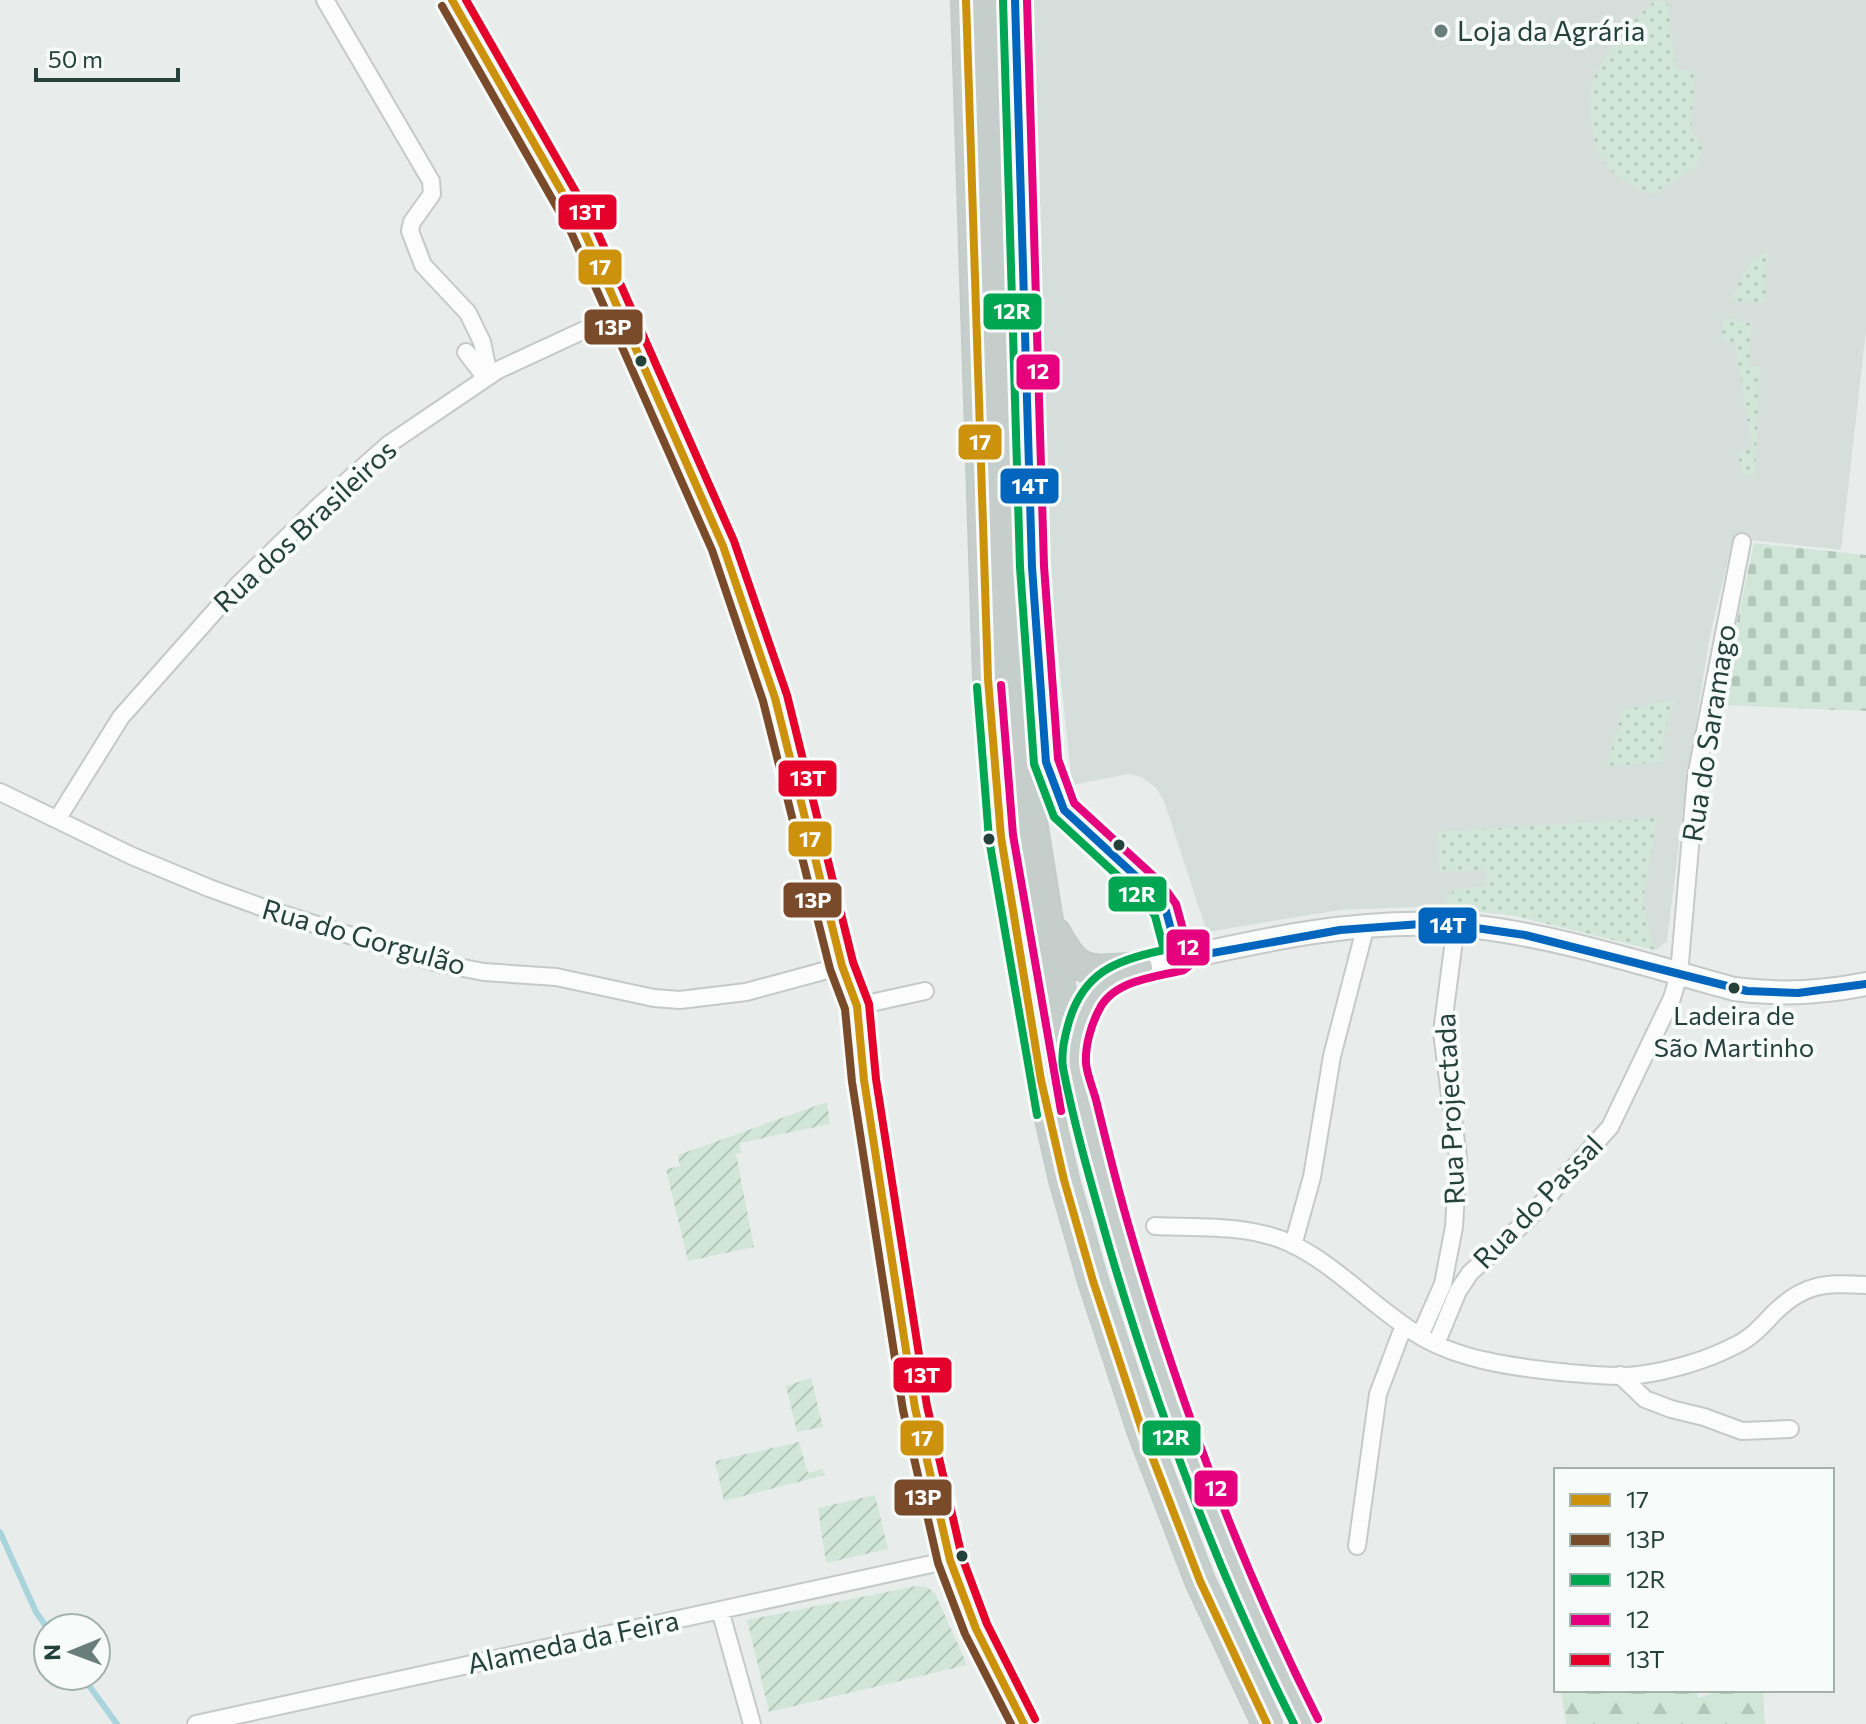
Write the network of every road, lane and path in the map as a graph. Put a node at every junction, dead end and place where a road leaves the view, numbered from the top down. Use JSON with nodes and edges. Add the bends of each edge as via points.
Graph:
{"nodes":[{"id":1,"x":325,"y":0,"type":"edge"},
{"id":2,"x":452,"y":0,"type":"edge"},
{"id":3,"x":966,"y":0,"type":"edge"},
{"id":4,"x":992,"y":0,"type":"edge"},
{"id":5,"x":1015,"y":0,"type":"edge"},
{"id":6,"x":621,"y":313,"type":"junction"},
{"id":7,"x":466,"y":352,"type":"dead end"},
{"id":8,"x":486,"y":378,"type":"junction"},
{"id":9,"x":1742,"y":542,"type":"dead end"},
{"id":10,"x":0,"y":792,"type":"edge"},
{"id":11,"x":58,"y":818,"type":"junction"},
{"id":12,"x":1047,"y":914,"type":"junction"},
{"id":13,"x":1366,"y":925,"type":"junction"},
{"id":14,"x":1456,"y":925,"type":"junction"},
{"id":15,"x":1179,"y":959,"type":"junction"},
{"id":16,"x":842,"y":966,"type":"junction"},
{"id":17,"x":1138,"y":968,"type":"junction"},
{"id":18,"x":1679,"y":974,"type":"junction"},
{"id":19,"x":1866,"y":984,"type":"edge"},
{"id":20,"x":925,"y":991,"type":"dead end"},
{"id":21,"x":857,"y":1006,"type":"junction"},
{"id":22,"x":1074,"y":1061,"type":"junction"},
{"id":23,"x":1155,"y":1226,"type":"dead end"},
{"id":24,"x":1293,"y":1245,"type":"junction"},
{"id":25,"x":1866,"y":1285,"type":"edge"},
{"id":26,"x":1404,"y":1325,"type":"junction"},
{"id":27,"x":1420,"y":1336,"type":"junction"},
{"id":28,"x":1436,"y":1344,"type":"junction"},
{"id":29,"x":1620,"y":1375,"type":"junction"},
{"id":30,"x":1790,"y":1429,"type":"dead end"},
{"id":31,"x":1357,"y":1546,"type":"dead end"},
{"id":32,"x":950,"y":1560,"type":"junction"},
{"id":33,"x":720,"y":1610,"type":"junction"},
{"id":34,"x":203,"y":1723,"type":"edge"},
{"id":35,"x":752,"y":1724,"type":"edge"},
{"id":36,"x":1024,"y":1724,"type":"edge"},
{"id":37,"x":1267,"y":1724,"type":"edge"},
{"id":38,"x":1307,"y":1724,"type":"edge"}],
"edges":[{"from":1,"to":8,"type":"street","via":[[431,181],[432,194],[410,231],[423,265],[468,313],[482,342]]},
{"from":2,"to":6,"type":"street","via":[[582,227]]},
{"from":3,"to":37,"type":"highway","via":[[988,679],[1001,837],[1041,1080],[1093,1281],[1143,1433],[1200,1581]]},
{"from":4,"to":12,"type":"highway","via":[[1013,677]]},
{"from":5,"to":15,"type":"street","via":[[1032,567],[1046,762],[1064,810],[1160,902]]},
{"from":6,"to":8,"type":"street","name":"Rua dos Brasileiros"},
{"from":6,"to":16,"type":"street","via":[[723,546],[775,698]]},
{"from":7,"to":8,"type":"street"},
{"from":8,"to":11,"type":"street","name":"Rua dos Brasileiros","via":[[389,444],[238,585],[121,717]]},
{"from":9,"to":18,"type":"street","name":"Rua do Saramago","via":[[1696,777]]},
{"from":10,"to":11,"type":"street","name":"Rua do Gorgulão"},
{"from":11,"to":16,"type":"street","name":"Rua do Gorgulão","via":[[132,856],[264,908],[437,963],[484,972],[556,977],[680,1000],[746,992]]},
{"from":12,"to":17,"type":"highway","via":[[1068,957],[1079,965]]},
{"from":12,"to":22,"type":"highway"},
{"from":13,"to":14,"type":"street"},
{"from":13,"to":15,"type":"street"},
{"from":13,"to":24,"type":"street","via":[[1332,1056],[1312,1177]]},
{"from":14,"to":18,"type":"street","via":[[1551,940]]},
{"from":14,"to":27,"type":"street","name":"Rua Projectada","via":[[1442,1032],[1458,1158],[1454,1227],[1443,1284]]},
{"from":15,"to":17,"type":"street"},
{"from":16,"to":21,"type":"street"},
{"from":17,"to":22,"type":"highway","via":[[1107,983],[1091,998]]},
{"from":18,"to":19,"type":"street","via":[[1734,989],[1776,993]]},
{"from":18,"to":28,"type":"street","name":"Rua do Passal","via":[[1610,1127],[1526,1221],[1470,1273]]},
{"from":20,"to":21,"type":"street"},
{"from":21,"to":32,"type":"street","via":[[915,1408]]},
{"from":22,"to":38,"type":"highway","via":[[1137,1302],[1185,1441],[1233,1564]]},
{"from":23,"to":24,"type":"street","via":[[1254,1231]]},
{"from":24,"to":26,"type":"street"},
{"from":25,"to":29,"type":"street","via":[[1834,1283],[1801,1291],[1738,1345],[1636,1376]]},
{"from":26,"to":27,"type":"street"},
{"from":26,"to":31,"type":"street","via":[[1378,1394]]},
{"from":27,"to":28,"type":"street"},
{"from":28,"to":29,"type":"street","via":[[1518,1367]]},
{"from":29,"to":30,"type":"street","via":[[1645,1399],[1671,1409],[1742,1431]]},
{"from":32,"to":33,"type":"street","name":"Alameda da Feira"},
{"from":32,"to":36,"type":"street","via":[[976,1629]]},
{"from":33,"to":34,"type":"street","name":"Alameda da Feira"},
{"from":33,"to":35,"type":"street"}]}
